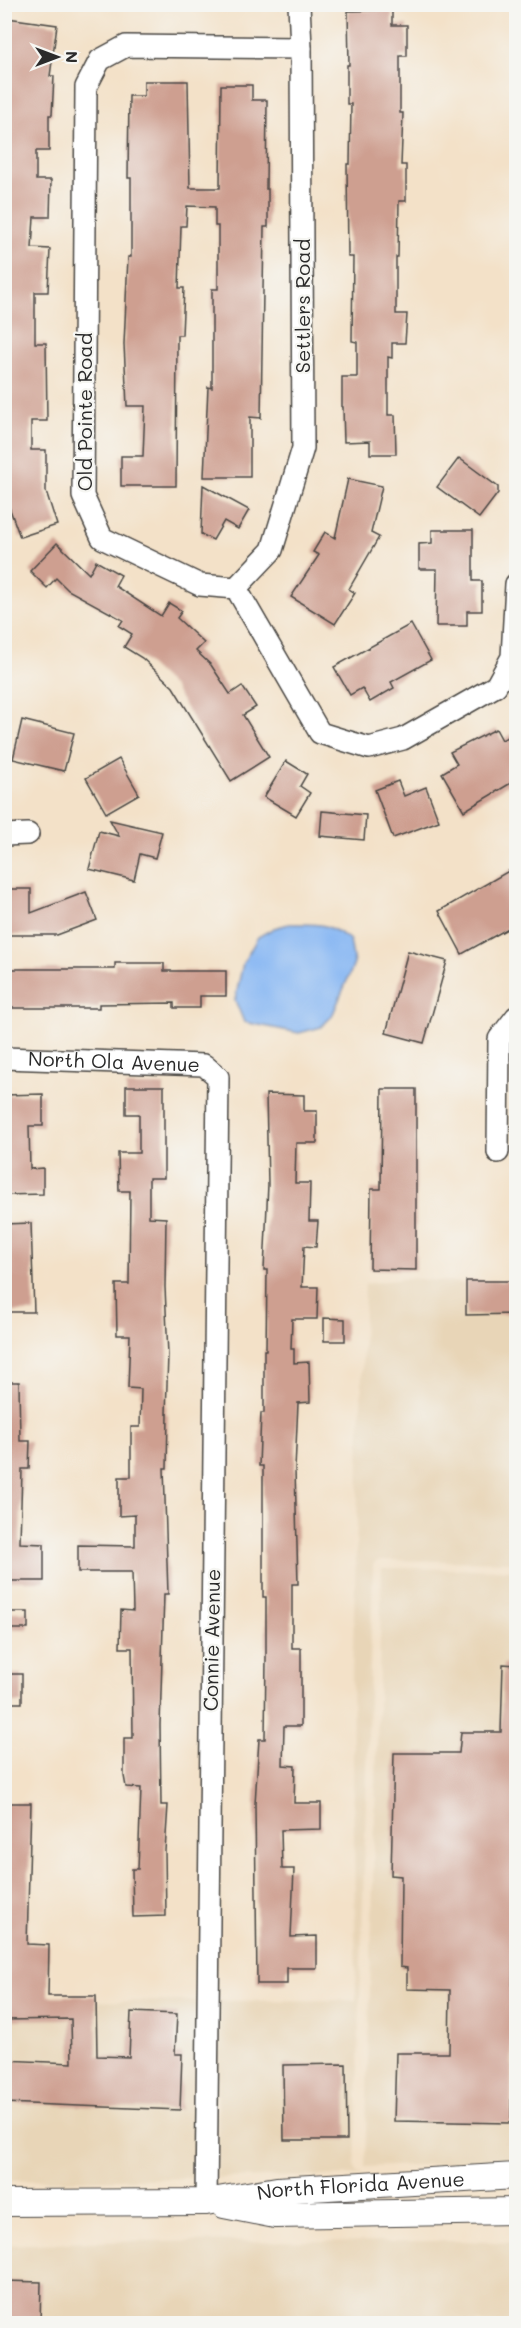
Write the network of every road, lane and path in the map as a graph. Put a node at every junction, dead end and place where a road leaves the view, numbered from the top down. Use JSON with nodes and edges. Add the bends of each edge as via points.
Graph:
{"nodes":[{"id":1,"x":299,"y":4,"type":"edge"},
{"id":2,"x":301,"y":48,"type":"junction"},
{"id":3,"x":516,"y":584,"type":"edge"},
{"id":4,"x":236,"y":588,"type":"junction"},
{"id":5,"x":27,"y":834,"type":"dead end"},
{"id":6,"x":4,"y":835,"type":"edge"},
{"id":7,"x":516,"y":1017,"type":"edge"},
{"id":8,"x":4,"y":1058,"type":"edge"},
{"id":9,"x":218,"y":1077,"type":"joint"},
{"id":10,"x":498,"y":1152,"type":"dead end"},
{"id":11,"x":516,"y":2176,"type":"edge"},
{"id":12,"x":206,"y":2202,"type":"junction"},
{"id":13,"x":4,"y":2203,"type":"edge"},
{"id":14,"x":516,"y":2211,"type":"edge"}],
"edges":[{"from":1,"to":2,"type":"street","name":"Settlers Road"},
{"from":2,"to":4,"type":"street","name":"Settlers Road","via":[[303,447],[272,550]]},
{"from":2,"to":4,"type":"street","name":"Old Pointe Road","via":[[126,46],[100,60],[86,87],[83,496],[102,538],[200,585]]},
{"from":3,"to":4,"type":"street","via":[[512,657],[495,686],[403,739],[369,748],[320,733]]},
{"from":5,"to":6,"type":"street"},
{"from":7,"to":10,"type":"street","via":[[499,1039]]},
{"from":8,"to":9,"type":"street","name":"North Ola Avenue","via":[[204,1065]]},
{"from":9,"to":12,"type":"street","name":"Connie Avenue"},
{"from":11,"to":12,"type":"main road","name":"North Florida Avenue","via":[[277,2190]]},
{"from":12,"to":13,"type":"main road","name":"North Florida Avenue"},
{"from":12,"to":14,"type":"main road","name":"North Florida Avenue","via":[[275,2215]]}]}
